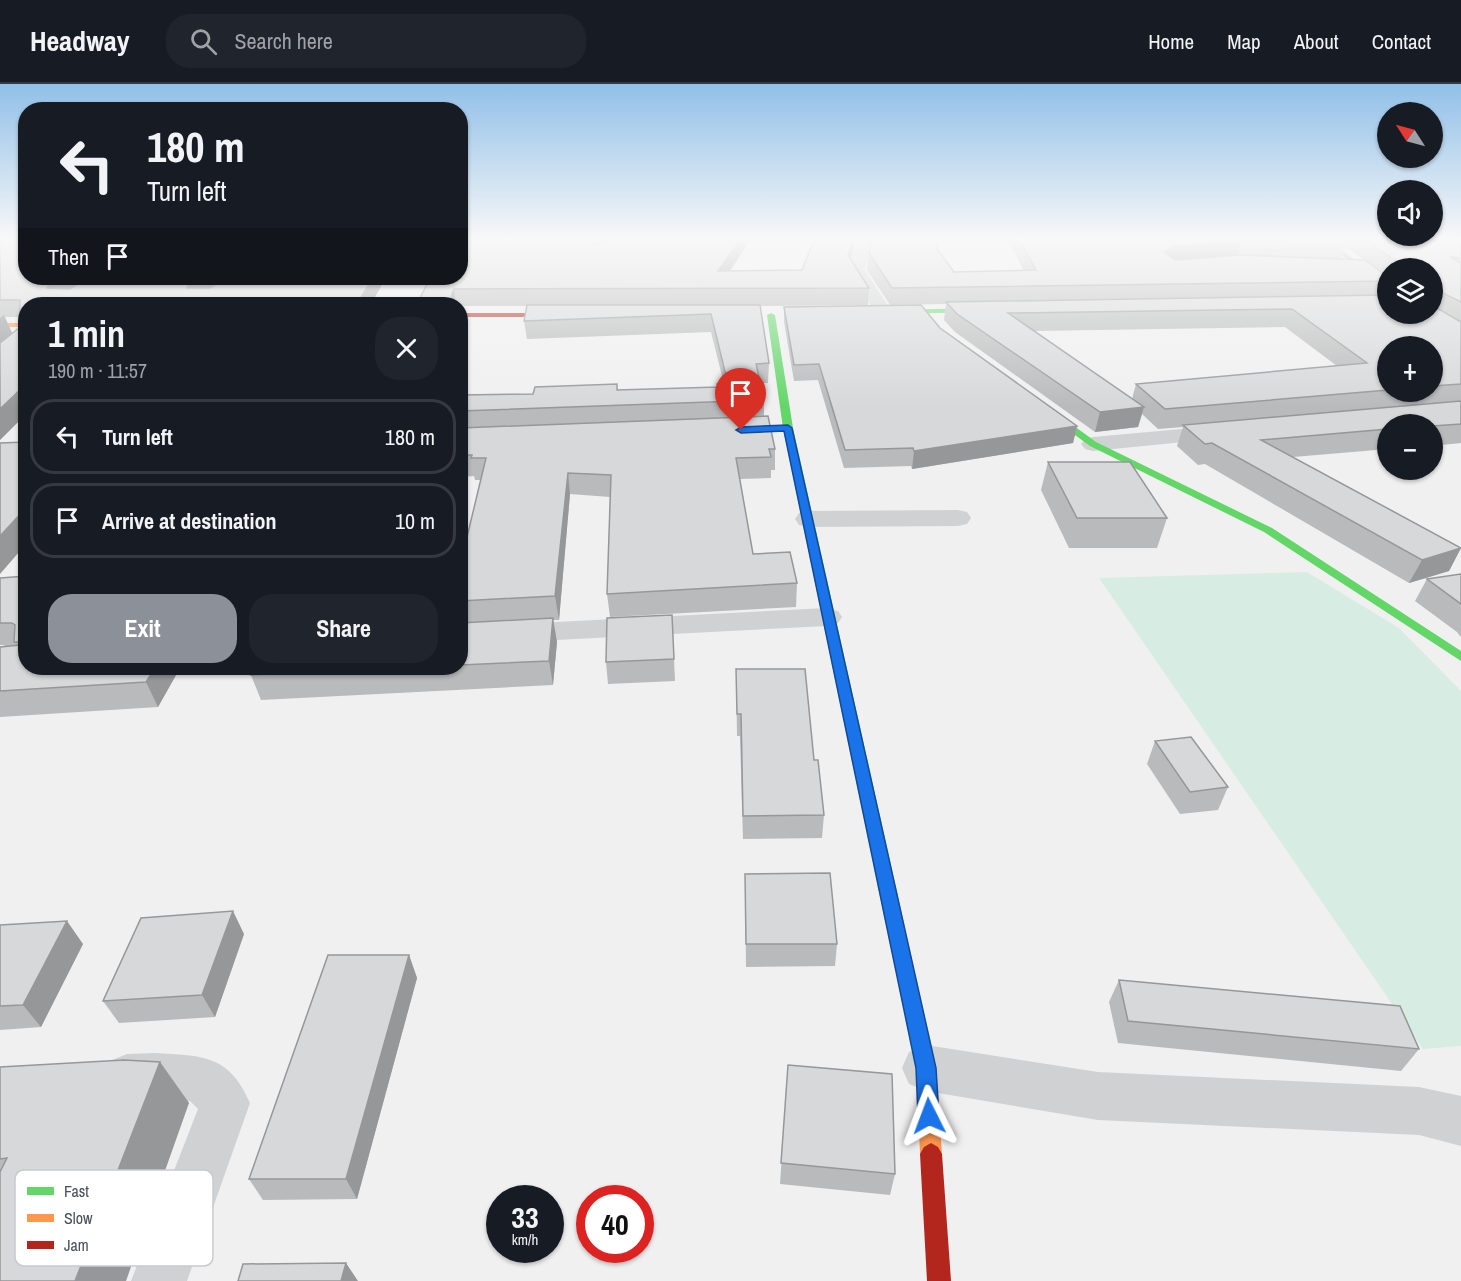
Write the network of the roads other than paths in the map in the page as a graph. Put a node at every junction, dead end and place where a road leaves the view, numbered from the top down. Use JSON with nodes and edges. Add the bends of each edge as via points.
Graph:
{"nodes":[{"id":1,"x":869,"y":296,"type":"edge"},
{"id":2,"x":1007,"y":310,"type":"edge"},
{"id":3,"x":924,"y":311,"type":"junction"},
{"id":4,"x":877,"y":312,"type":"joint"},
{"id":5,"x":468,"y":315,"type":"edge"},
{"id":6,"x":580,"y":315,"type":"edge"},
{"id":7,"x":770,"y":315,"type":"dead end"},
{"id":8,"x":0,"y":325,"type":"edge"},
{"id":9,"x":938,"y":329,"type":"edge"},
{"id":10,"x":18,"y":332,"type":"edge"},
{"id":11,"x":1026,"y":396,"type":"edge"},
{"id":12,"x":788,"y":428,"type":"junction"},
{"id":13,"x":764,"y":429,"type":"edge"},
{"id":14,"x":1247,"y":430,"type":"edge"},
{"id":15,"x":1093,"y":444,"type":"junction"},
{"id":16,"x":958,"y":518,"type":"dead end"},
{"id":17,"x":808,"y":519,"type":"junction"},
{"id":18,"x":827,"y":617,"type":"junction"},
{"id":19,"x":468,"y":636,"type":"edge"},
{"id":20,"x":1461,"y":657,"type":"edge"},
{"id":21,"x":926,"y":1068,"type":"junction"},
{"id":22,"x":83,"y":1080,"type":"edge"},
{"id":23,"x":1461,"y":1121,"type":"edge"},
{"id":24,"x":200,"y":1170,"type":"edge"},
{"id":25,"x":165,"y":1266,"type":"edge"},
{"id":26,"x":159,"y":1281,"type":"edge"},
{"id":27,"x":939,"y":1281,"type":"edge"}],
"edges":[{"from":1,"to":4,"type":"street"},
{"from":2,"to":3,"type":"street"},
{"from":3,"to":4,"type":"street"},
{"from":3,"to":9,"type":"street"},
{"from":5,"to":6,"type":"street"},
{"from":7,"to":12,"type":"street"},
{"from":8,"to":10,"type":"street"},
{"from":11,"to":15,"type":"street"},
{"from":12,"to":13,"type":"street"},
{"from":12,"to":17,"type":"street"},
{"from":14,"to":15,"type":"street"},
{"from":15,"to":20,"type":"street","via":[[1268,530]]},
{"from":16,"to":17,"type":"street"},
{"from":17,"to":18,"type":"street"},
{"from":18,"to":19,"type":"street"},
{"from":18,"to":21,"type":"street"},
{"from":21,"to":23,"type":"street","via":[[1098,1096],[1419,1111]]},
{"from":21,"to":27,"type":"street"},
{"from":22,"to":24,"type":"street","via":[[155,1076],[202,1079],[225,1103]]},
{"from":25,"to":26,"type":"street"}]}
